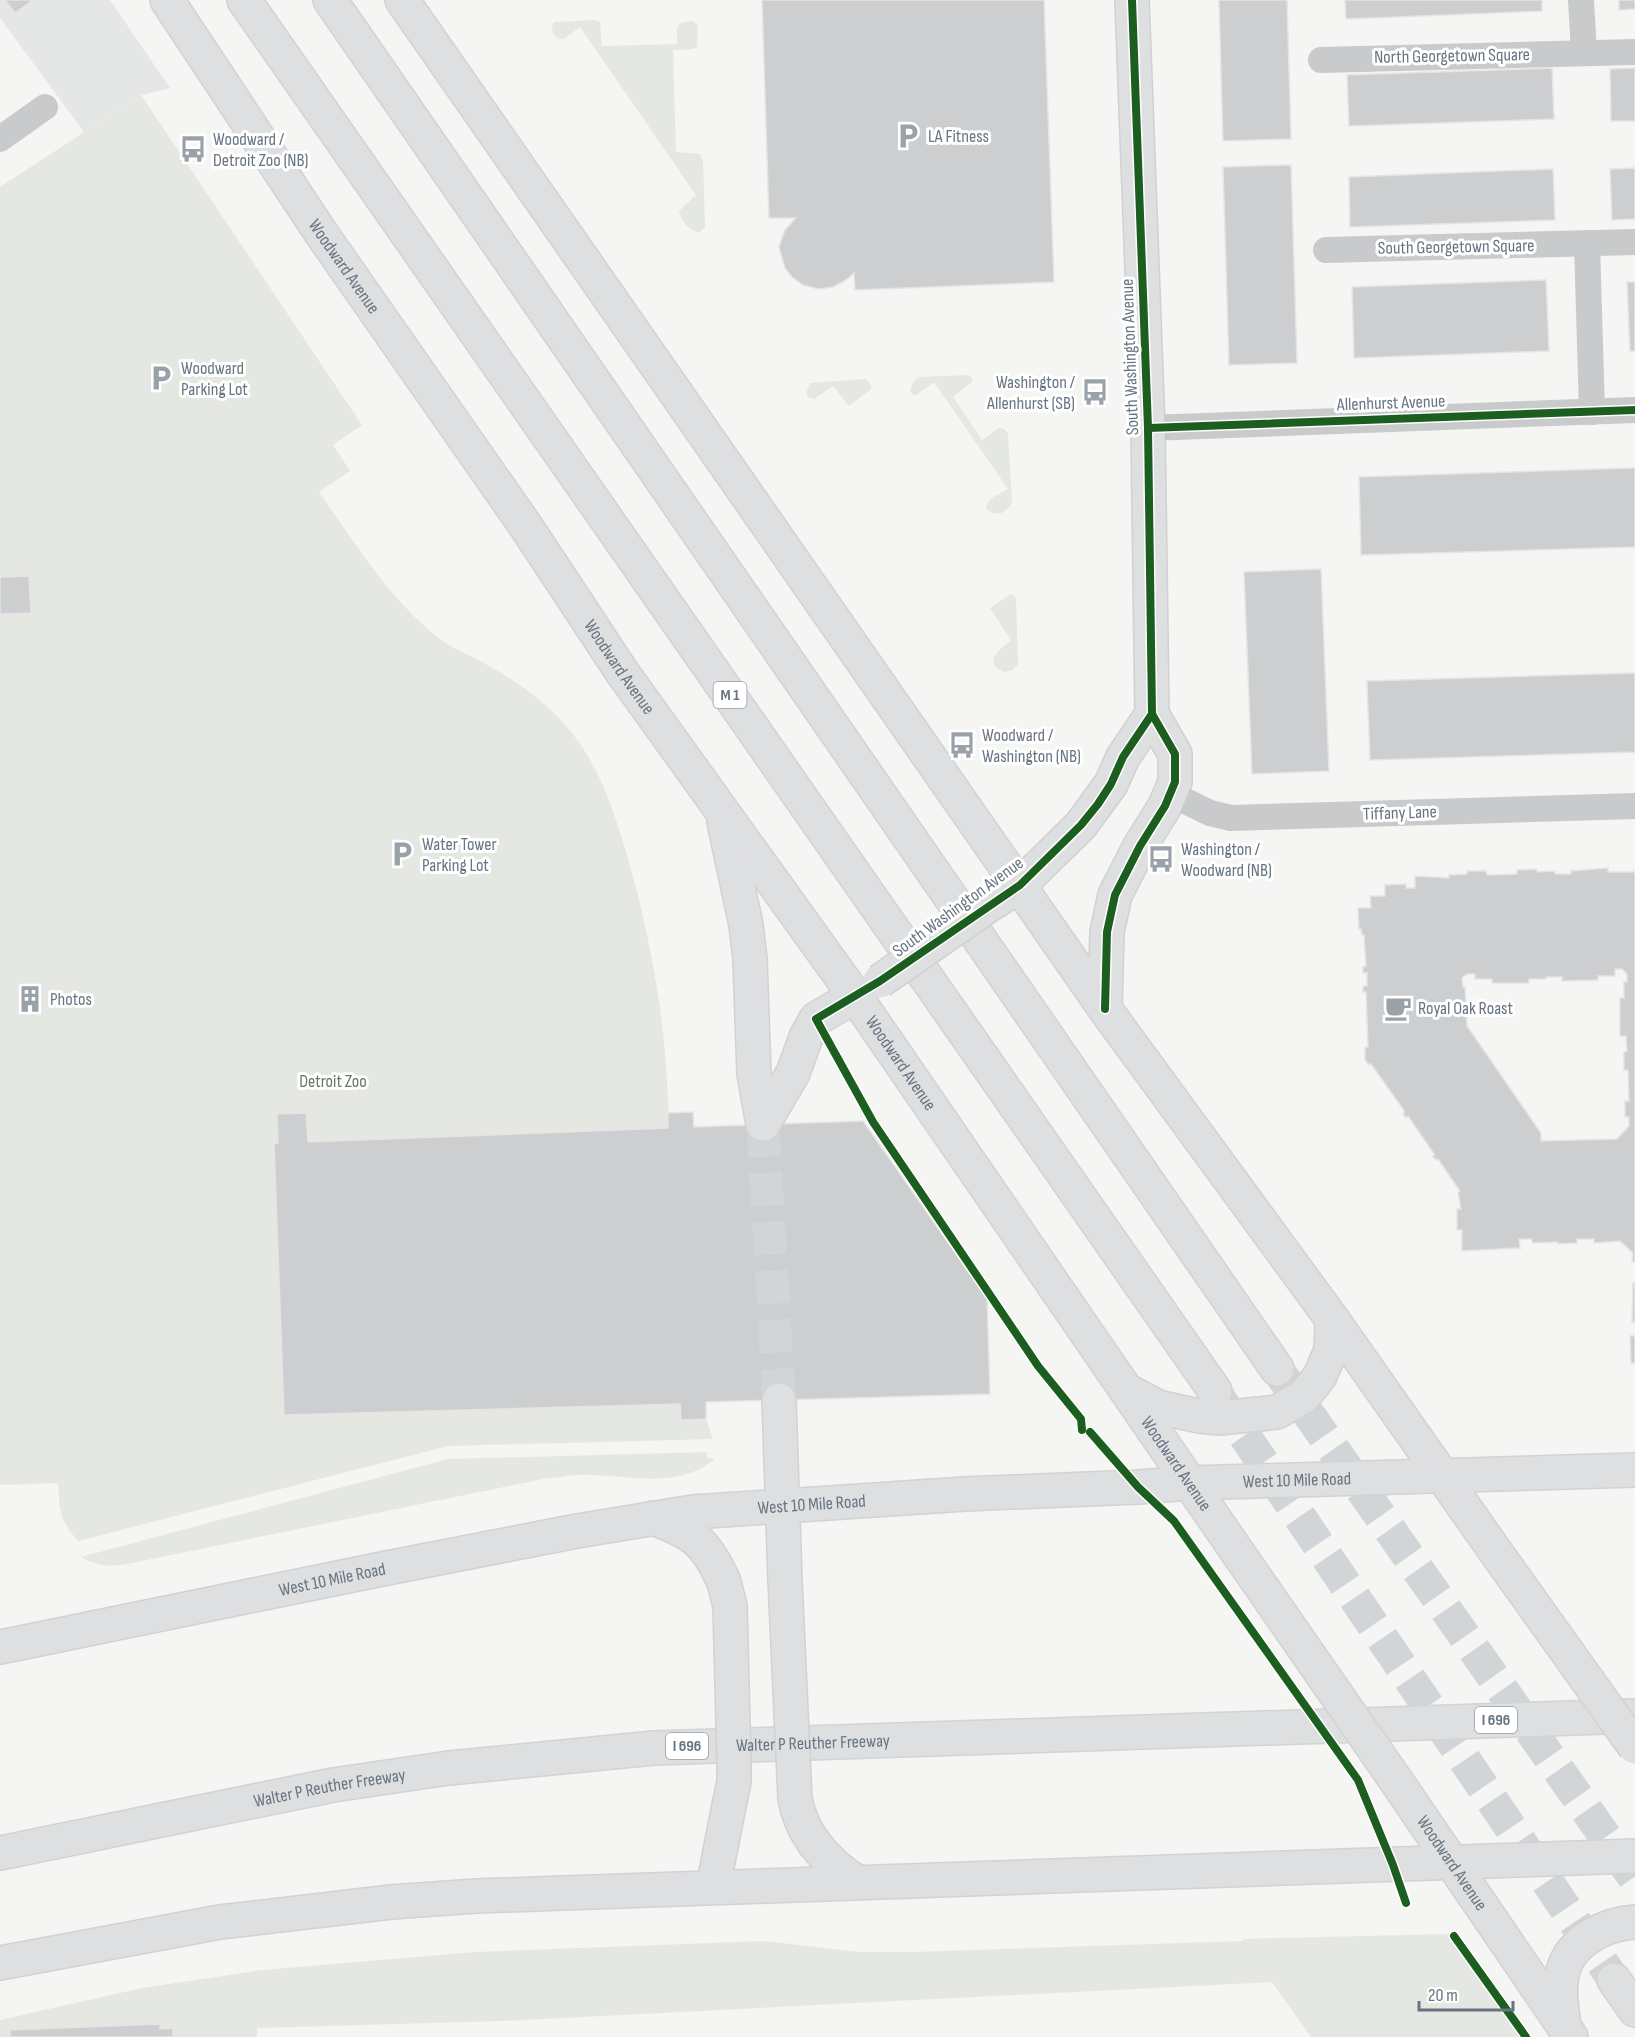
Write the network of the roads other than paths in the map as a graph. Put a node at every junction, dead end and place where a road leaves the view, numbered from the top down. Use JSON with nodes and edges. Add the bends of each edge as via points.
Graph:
{"nodes":[{"id":1,"x":167,"y":0,"type":"edge"},
{"id":2,"x":244,"y":0,"type":"edge"},
{"id":3,"x":330,"y":0,"type":"edge"},
{"id":4,"x":402,"y":0,"type":"edge"},
{"id":5,"x":1132,"y":0,"type":"edge"},
{"id":6,"x":1581,"y":0,"type":"edge"},
{"id":7,"x":1635,"y":52,"type":"edge"},
{"id":8,"x":1584,"y":53,"type":"junction"},
{"id":9,"x":1321,"y":60,"type":"dead end"},
{"id":10,"x":45,"y":107,"type":"dead end"},
{"id":11,"x":0,"y":139,"type":"edge"},
{"id":12,"x":1635,"y":242,"type":"edge"},
{"id":13,"x":1587,"y":243,"type":"junction"},
{"id":14,"x":1326,"y":250,"type":"dead end"},
{"id":15,"x":1635,"y":410,"type":"edge"},
{"id":16,"x":1592,"y":412,"type":"junction"},
{"id":17,"x":1148,"y":428,"type":"junction"},
{"id":18,"x":1152,"y":714,"type":"junction"},
{"id":19,"x":1171,"y":794,"type":"junction"},
{"id":20,"x":1635,"y":806,"type":"edge"},
{"id":21,"x":721,"y":808,"type":"junction"},
{"id":22,"x":1008,"y":893,"type":"junction"},
{"id":23,"x":868,"y":989,"type":"junction"},
{"id":24,"x":1105,"y":1009,"type":"junction"},
{"id":25,"x":1332,"y":1319,"type":"junction"},
{"id":26,"x":1277,"y":1369,"type":"tunnel mouth"},
{"id":27,"x":1124,"y":1389,"type":"junction"},
{"id":28,"x":1215,"y":1391,"type":"tunnel mouth"},
{"id":29,"x":779,"y":1400,"type":"tunnel mouth"},
{"id":30,"x":1635,"y":1470,"type":"edge"},
{"id":31,"x":1441,"y":1477,"type":"junction"},
{"id":32,"x":1190,"y":1483,"type":"junction"},
{"id":33,"x":783,"y":1505,"type":"junction"},
{"id":34,"x":653,"y":1518,"type":"junction"},
{"id":35,"x":0,"y":1647,"type":"edge"},
{"id":36,"x":1635,"y":1716,"type":"edge"},
{"id":37,"x":1635,"y":1747,"type":"edge"},
{"id":38,"x":0,"y":1853,"type":"edge"},
{"id":39,"x":1635,"y":1856,"type":"edge"},
{"id":40,"x":1452,"y":1863,"type":"junction"},
{"id":41,"x":858,"y":1883,"type":"junction"},
{"id":42,"x":713,"y":1887,"type":"junction"},
{"id":43,"x":1635,"y":1922,"type":"edge"},
{"id":44,"x":0,"y":1963,"type":"edge"},
{"id":45,"x":1614,"y":1980,"type":"tunnel mouth"},
{"id":46,"x":1635,"y":2010,"type":"edge"},
{"id":47,"x":1567,"y":2032,"type":"edge"}],
"edges":[{"from":1,"to":21,"type":"main road","name":"Woodward Avenue","via":[[321,233],[527,528],[622,672]]},
{"from":2,"to":28,"type":"main road","number":"M 1"},
{"from":3,"to":26,"type":"main road"},
{"from":4,"to":22,"type":"main road"},
{"from":5,"to":17,"type":"main road","name":"South Washington Avenue"},
{"from":6,"to":8,"type":"street"},
{"from":7,"to":8,"type":"street","name":"North Georgetown Square"},
{"from":8,"to":9,"type":"street","name":"North Georgetown Square"},
{"from":10,"to":11,"type":"street"},
{"from":12,"to":13,"type":"street","name":"South Georgetown Square"},
{"from":13,"to":14,"type":"street","name":"South Georgetown Square"},
{"from":13,"to":16,"type":"street"},
{"from":15,"to":16,"type":"street","name":"Allenhurst Avenue"},
{"from":16,"to":17,"type":"street","name":"Allenhurst Avenue"},
{"from":17,"to":18,"type":"main road","name":"South Washington Avenue"},
{"from":18,"to":19,"type":"main road","name":"South Washington Avenue","via":[[1175,754]]},
{"from":18,"to":22,"type":"main road","name":"South Washington Avenue","via":[[1111,784],[1081,825]]},
{"from":19,"to":20,"type":"street","name":"Tiffany Lane","via":[[1210,813],[1231,818]]},
{"from":19,"to":24,"type":"main road","name":"South Washington Avenue","via":[[1115,895],[1107,932]]},
{"from":21,"to":23,"type":"main road","name":"Woodward Avenue"},
{"from":21,"to":23,"type":"main road","name":"South Washington Avenue","via":[[746,925],[754,1074],[763,1124],[794,1073],[816,1019]]},
{"from":22,"to":23,"type":"main road","name":"South Washington Avenue","bridge":true},
{"from":22,"to":24,"type":"main road"},
{"from":23,"to":27,"type":"main road","name":"Woodward Avenue"},
{"from":24,"to":25,"type":"main road"},
{"from":25,"to":27,"type":"main road","via":[[1331,1350],[1320,1376],[1304,1396],[1277,1412],[1220,1418],[1199,1416],[1158,1407]]},
{"from":25,"to":31,"type":"main road"},
{"from":27,"to":32,"type":"main road","name":"Woodward Avenue"},
{"from":29,"to":33,"type":"main road"},
{"from":30,"to":31,"type":"main road","name":"West 10 Mile Road"},
{"from":31,"to":32,"type":"main road","name":"West 10 Mile Road"},
{"from":31,"to":37,"type":"main road","bridge":true},
{"from":32,"to":33,"type":"main road","name":"West 10 Mile Road"},
{"from":32,"to":40,"type":"main road","name":"Woodward Avenue","bridge":true},
{"from":33,"to":34,"type":"main road","name":"West 10 Mile Road"},
{"from":33,"to":41,"type":"main road","bridge":true,"via":[[795,1799],[802,1823],[826,1859]]},
{"from":34,"to":35,"type":"main road","name":"West 10 Mile Road"},
{"from":34,"to":42,"type":"main road","bridge":true,"via":[[691,1534],[713,1559],[730,1606],[734,1782]]},
{"from":36,"to":38,"type":"main road","name":"Walter P Reuther Freeway","number":"I 696","via":[[654,1748],[448,1768],[333,1785]]},
{"from":39,"to":40,"type":"main road"},
{"from":40,"to":41,"type":"main road"},
{"from":40,"to":47,"type":"main road","name":"Woodward Avenue"},
{"from":41,"to":42,"type":"main road"},
{"from":42,"to":44,"type":"main road","via":[[392,1902],[220,1922]]},
{"from":43,"to":47,"type":"main road","via":[[1606,1927],[1582,1942],[1566,1961],[1561,1989]]},
{"from":45,"to":46,"type":"main road"}]}
